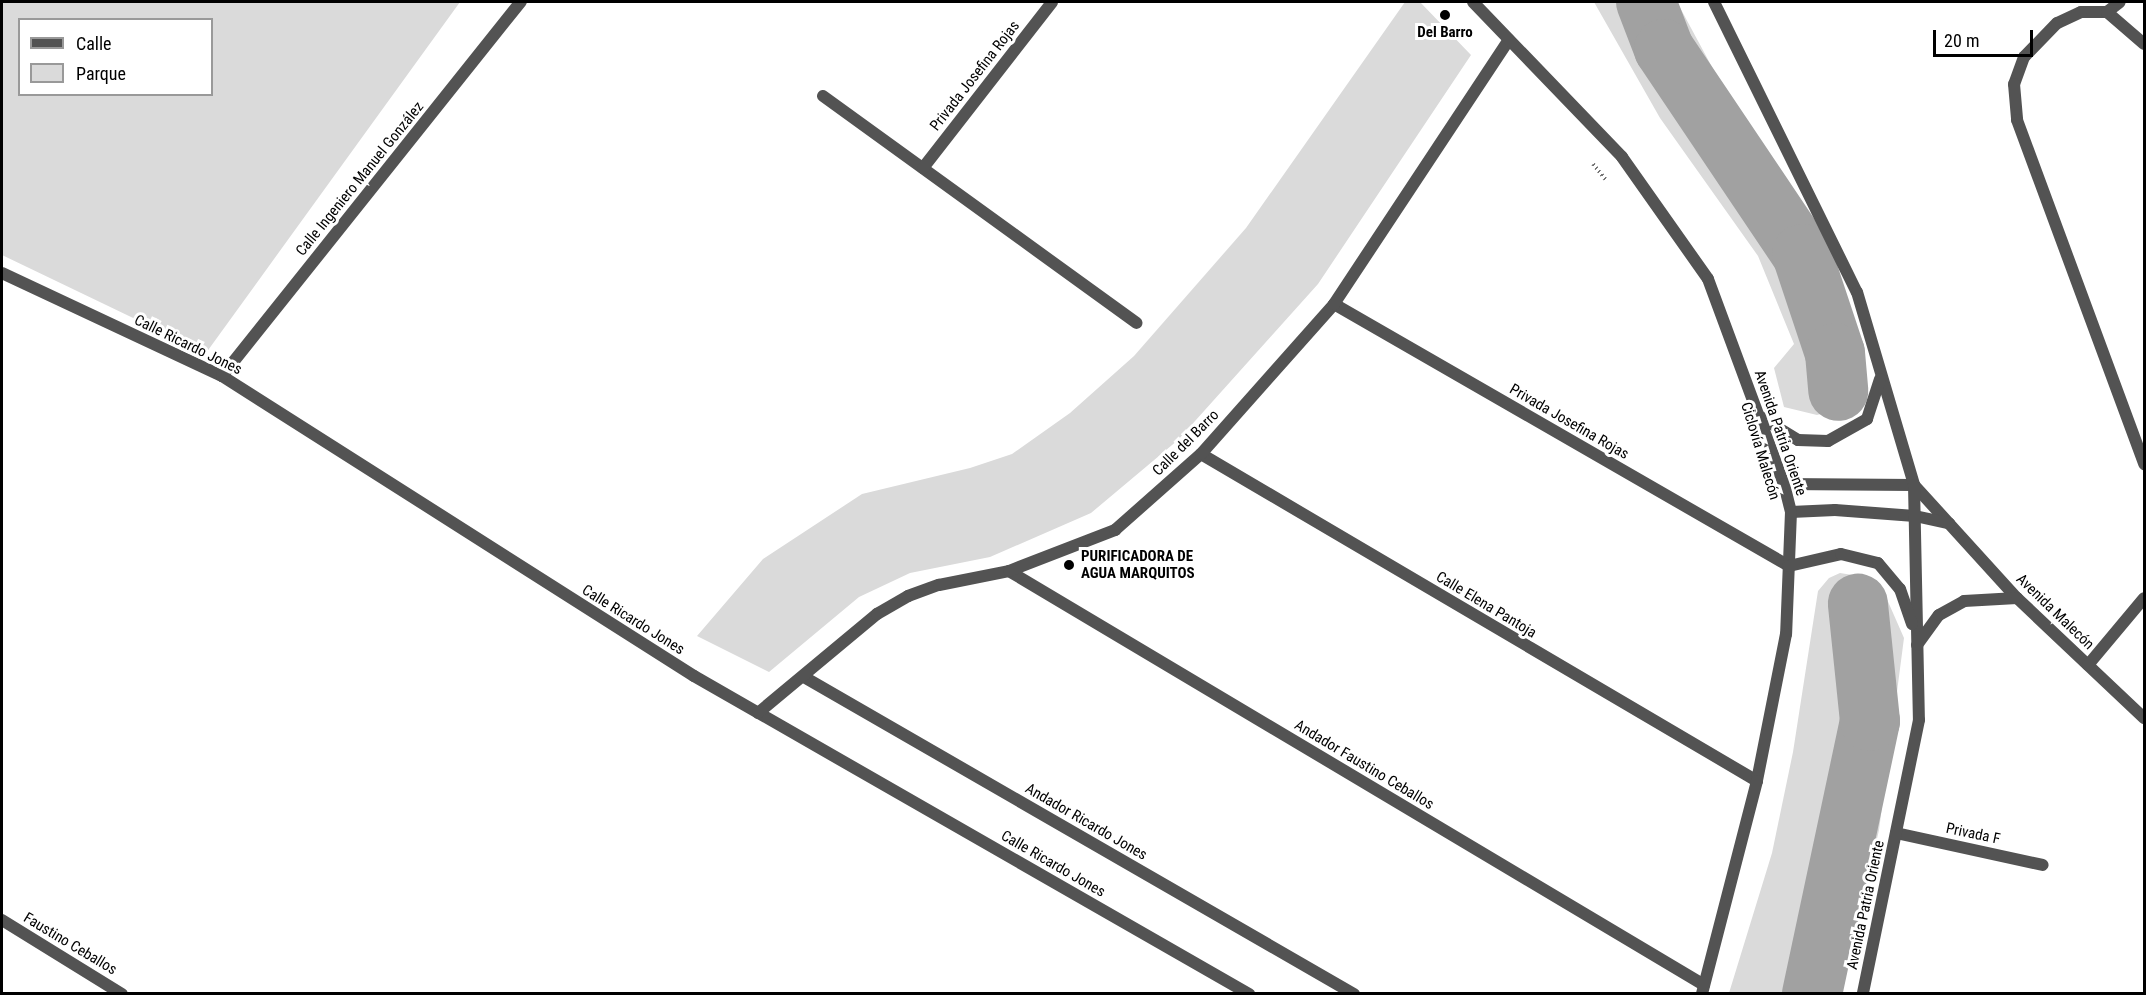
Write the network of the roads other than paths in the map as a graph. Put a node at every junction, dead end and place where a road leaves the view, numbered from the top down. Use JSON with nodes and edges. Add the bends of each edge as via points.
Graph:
{"nodes":[{"id":1,"x":522,"y":2,"type":"edge"},
{"id":2,"x":1052,"y":2,"type":"edge"},
{"id":3,"x":1473,"y":2,"type":"edge"},
{"id":4,"x":1714,"y":2,"type":"edge"},
{"id":5,"x":2120,"y":2,"type":"edge"},
{"id":6,"x":2107,"y":12,"type":"junction"},
{"id":7,"x":1509,"y":40,"type":"junction"},
{"id":8,"x":2145,"y":44,"type":"edge"},
{"id":9,"x":823,"y":96,"type":"dead end"},
{"id":10,"x":923,"y":168,"type":"junction"},
{"id":11,"x":2,"y":273,"type":"edge"},
{"id":12,"x":1334,"y":304,"type":"junction"},
{"id":13,"x":1137,"y":323,"type":"dead end"},
{"id":14,"x":1881,"y":375,"type":"junction"},
{"id":15,"x":222,"y":376,"type":"junction"},
{"id":16,"x":1759,"y":416,"type":"junction"},
{"id":17,"x":1201,"y":454,"type":"junction"},
{"id":18,"x":2145,"y":464,"type":"edge"},
{"id":19,"x":1784,"y":484,"type":"junction"},
{"id":20,"x":1914,"y":485,"type":"junction"},
{"id":21,"x":1791,"y":512,"type":"junction"},
{"id":22,"x":1915,"y":516,"type":"junction"},
{"id":23,"x":1950,"y":523,"type":"junction"},
{"id":24,"x":1789,"y":566,"type":"junction"},
{"id":25,"x":1009,"y":571,"type":"junction"},
{"id":26,"x":2017,"y":598,"type":"junction"},
{"id":27,"x":2145,"y":598,"type":"edge"},
{"id":28,"x":1917,"y":645,"type":"junction"},
{"id":29,"x":2088,"y":665,"type":"junction"},
{"id":30,"x":804,"y":677,"type":"junction"},
{"id":31,"x":758,"y":713,"type":"junction"},
{"id":32,"x":2145,"y":718,"type":"edge"},
{"id":33,"x":1757,"y":781,"type":"junction"},
{"id":34,"x":1896,"y":833,"type":"junction"},
{"id":35,"x":2043,"y":865,"type":"dead end"},
{"id":36,"x":2,"y":920,"type":"edge"},
{"id":37,"x":1703,"y":989,"type":"edge"},
{"id":38,"x":122,"y":993,"type":"edge"},
{"id":39,"x":1250,"y":993,"type":"edge"},
{"id":40,"x":1354,"y":993,"type":"edge"},
{"id":41,"x":1863,"y":993,"type":"edge"}],
"edges":[{"from":1,"to":15,"type":"street","name":"Calle Ingeniero Manuel González"},
{"from":2,"to":10,"type":"street","name":"Privada Josefina Rojas"},
{"from":3,"to":7,"type":"street","name":"Avenida Patria Oriente"},
{"from":4,"to":14,"type":"street","name":"Avenida Patria Oriente","via":[[1857,292]]},
{"from":5,"to":6,"type":"street"},
{"from":6,"to":8,"type":"street"},
{"from":6,"to":18,"type":"street","via":[[2081,12],[2057,23],[2024,57],[2014,84],[2018,120]]},
{"from":7,"to":12,"type":"street","name":"Calle del Barro"},
{"from":7,"to":16,"type":"street","name":"Avenida Patria Oriente","via":[[1622,157],[1708,279]]},
{"from":9,"to":10,"type":"street"},
{"from":10,"to":13,"type":"street"},
{"from":11,"to":15,"type":"street","name":"Calle Ricardo Jones"},
{"from":12,"to":17,"type":"street","name":"Calle del Barro"},
{"from":12,"to":24,"type":"street","name":"Privada Josefina Rojas"},
{"from":14,"to":16,"type":"street","via":[[1867,419],[1828,441],[1798,440]]},
{"from":14,"to":20,"type":"street","name":"Avenida Patria Oriente"},
{"from":15,"to":31,"type":"street","name":"Calle Ricardo Jones"},
{"from":16,"to":19,"type":"street","name":"Avenida Patria Oriente"},
{"from":17,"to":25,"type":"street","name":"Calle del Barro","via":[[1115,530]]},
{"from":17,"to":33,"type":"street","name":"Calle Elena Pantoja"},
{"from":19,"to":20,"type":"street"},
{"from":19,"to":21,"type":"street","name":"Avenida Patria Oriente"},
{"from":20,"to":22,"type":"street","name":"Avenida Patria Oriente"},
{"from":20,"to":23,"type":"street","name":"Avenida Malecón"},
{"from":21,"to":22,"type":"street","via":[[1835,510]]},
{"from":21,"to":24,"type":"street","name":"Avenida Patria Oriente"},
{"from":22,"to":23,"type":"street"},
{"from":22,"to":28,"type":"street","name":"Avenida Patria Oriente"},
{"from":23,"to":26,"type":"street","name":"Avenida Malecón"},
{"from":24,"to":28,"type":"street","via":[[1841,554],[1878,563],[1900,589]]},
{"from":24,"to":33,"type":"street","name":"Avenida Patria Oriente","via":[[1786,634]]},
{"from":25,"to":30,"type":"street","name":"Calle del Barro","via":[[939,585],[908,596],[877,614]]},
{"from":25,"to":37,"type":"street","name":"Andador Faustino Ceballos"},
{"from":26,"to":28,"type":"street","via":[[1964,601],[1939,615]]},
{"from":26,"to":29,"type":"street","name":"Avenida Malecón"},
{"from":27,"to":29,"type":"street"},
{"from":28,"to":34,"type":"street","name":"Avenida Patria Oriente","via":[[1919,720]]},
{"from":29,"to":32,"type":"street","name":"Avenida Malecón"},
{"from":30,"to":31,"type":"street","name":"Calle del Barro"},
{"from":30,"to":40,"type":"street","name":"Andador Ricardo Jones"},
{"from":31,"to":39,"type":"street","name":"Calle Ricardo Jones"},
{"from":33,"to":37,"type":"street","name":"Avenida Patria Oriente"},
{"from":34,"to":35,"type":"street","name":"Privada F"},
{"from":34,"to":41,"type":"street","name":"Avenida Patria Oriente"},
{"from":36,"to":38,"type":"street","name":"Faustino Ceballos"}]}
